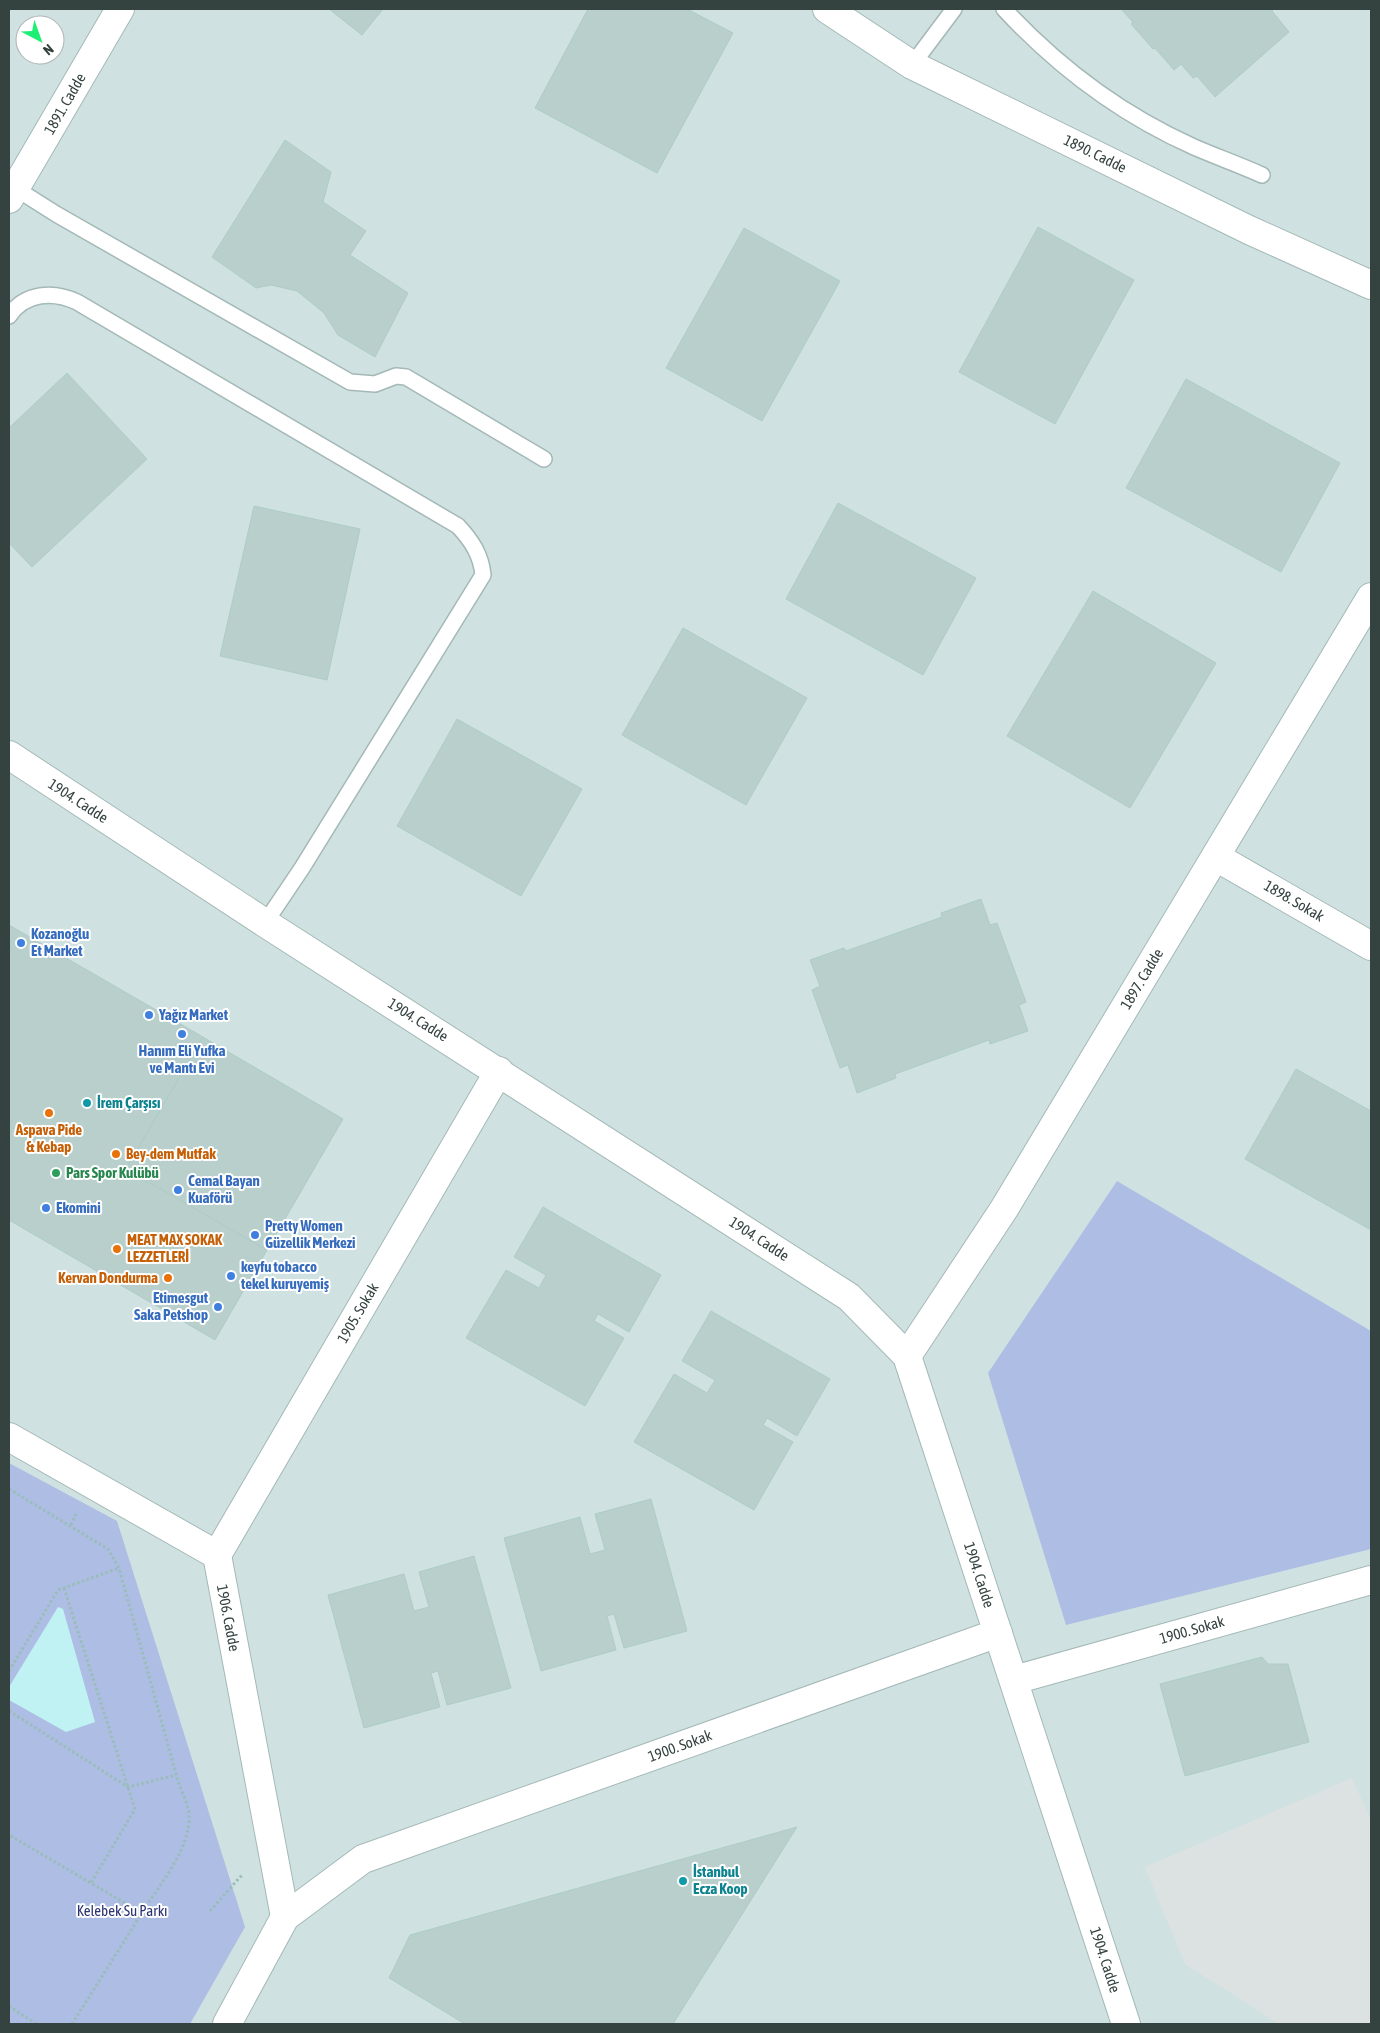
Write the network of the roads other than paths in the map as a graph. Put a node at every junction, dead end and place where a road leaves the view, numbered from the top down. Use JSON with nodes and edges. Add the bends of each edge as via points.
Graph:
{"nodes":[{"id":1,"x":120,"y":9,"type":"edge"},
{"id":2,"x":827,"y":9,"type":"edge"},
{"id":3,"x":954,"y":9,"type":"edge"},
{"id":4,"x":1004,"y":9,"type":"edge"},
{"id":5,"x":912,"y":65,"type":"junction"},
{"id":6,"x":1262,"y":175,"type":"dead end"},
{"id":7,"x":12,"y":194,"type":"edge"},
{"id":8,"x":1371,"y":285,"type":"edge"},
{"id":9,"x":9,"y":316,"type":"edge"},
{"id":10,"x":544,"y":459,"type":"dead end"},
{"id":11,"x":1371,"y":597,"type":"edge"},
{"id":12,"x":9,"y":756,"type":"edge"},
{"id":13,"x":1216,"y":857,"type":"junction"},
{"id":14,"x":265,"y":922,"type":"junction"},
{"id":15,"x":1371,"y":946,"type":"edge"},
{"id":16,"x":499,"y":1071,"type":"junction"},
{"id":17,"x":907,"y":1356,"type":"junction"},
{"id":18,"x":9,"y":1437,"type":"edge"},
{"id":19,"x":216,"y":1555,"type":"junction"},
{"id":20,"x":1371,"y":1580,"type":"edge"},
{"id":21,"x":998,"y":1633,"type":"junction"},
{"id":22,"x":1014,"y":1680,"type":"junction"},
{"id":23,"x":284,"y":1916,"type":"junction"},
{"id":24,"x":227,"y":2024,"type":"edge"},
{"id":25,"x":1126,"y":2024,"type":"edge"}],
"edges":[{"from":1,"to":7,"type":"street","name":"1891. Cadde"},
{"from":2,"to":5,"type":"street","name":"1890. Cadde"},
{"from":3,"to":5,"type":"lane"},
{"from":4,"to":6,"type":"lane","via":[[1030,37],[1073,74],[1119,107],[1194,147]]},
{"from":5,"to":8,"type":"street","name":"1890. Cadde","via":[[1240,226]]},
{"from":7,"to":10,"type":"lane","via":[[56,214],[350,382],[375,384],[396,376],[406,377]]},
{"from":9,"to":14,"type":"lane","via":[[21,304],[44,295],[56,294],[77,302],[458,526],[476,550],[483,575],[302,868]]},
{"from":11,"to":13,"type":"street","name":"1897. Cadde"},
{"from":12,"to":14,"type":"street","name":"1904. Cadde"},
{"from":13,"to":15,"type":"street","name":"1898. Sokak"},
{"from":13,"to":17,"type":"street","name":"1897. Cadde","via":[[1004,1209]]},
{"from":14,"to":16,"type":"street","name":"1904. Cadde"},
{"from":16,"to":17,"type":"street","name":"1904. Cadde","via":[[849,1298]]},
{"from":16,"to":19,"type":"street","name":"1905. Sokak"},
{"from":17,"to":21,"type":"street","name":"1904. Cadde"},
{"from":18,"to":19,"type":"street"},
{"from":19,"to":23,"type":"street","name":"1906. Cadde"},
{"from":20,"to":22,"type":"street","name":"1900. Sokak"},
{"from":21,"to":22,"type":"street","name":"1904. Cadde"},
{"from":21,"to":23,"type":"street","name":"1900. Sokak","via":[[363,1859]]},
{"from":22,"to":25,"type":"street","name":"1904. Cadde"},
{"from":23,"to":24,"type":"street"}]}
